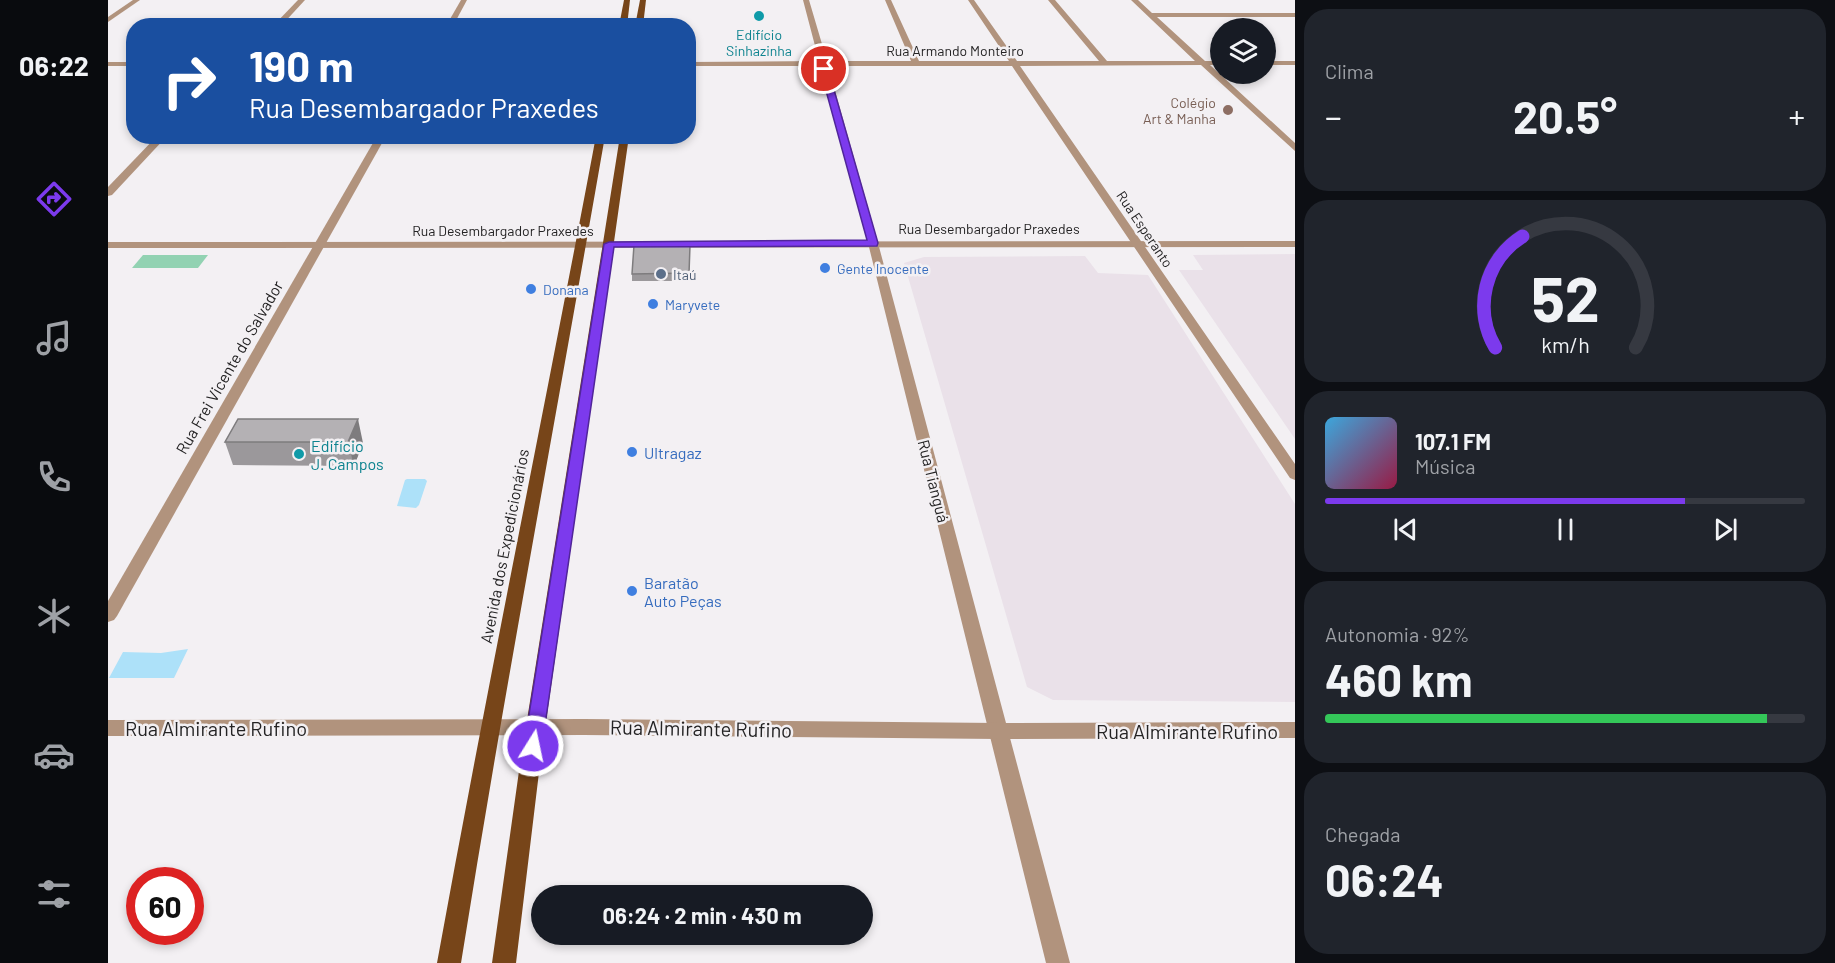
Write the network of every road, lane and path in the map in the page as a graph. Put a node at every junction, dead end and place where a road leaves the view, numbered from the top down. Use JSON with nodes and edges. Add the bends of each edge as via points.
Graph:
{"nodes":[{"id":1,"x":137,"y":0,"type":"edge"},
{"id":2,"x":302,"y":0,"type":"edge"},
{"id":3,"x":464,"y":0,"type":"edge"},
{"id":4,"x":627,"y":0,"type":"edge"},
{"id":5,"x":643,"y":0,"type":"edge"},
{"id":6,"x":806,"y":0,"type":"edge"},
{"id":7,"x":888,"y":0,"type":"edge"},
{"id":8,"x":971,"y":0,"type":"edge"},
{"id":9,"x":1051,"y":0,"type":"edge"},
{"id":10,"x":1134,"y":0,"type":"edge"},
{"id":11,"x":1150,"y":15,"type":"junction"},
{"id":12,"x":1295,"y":15,"type":"edge"},
{"id":13,"x":284,"y":18,"type":"edge"},
{"id":14,"x":454,"y":18,"type":"edge"},
{"id":15,"x":624,"y":18,"type":"edge"},
{"id":16,"x":640,"y":18,"type":"edge"},
{"id":17,"x":108,"y":20,"type":"edge"},
{"id":18,"x":916,"y":63,"type":"junction"},
{"id":19,"x":1105,"y":63,"type":"junction"},
{"id":20,"x":1204,"y":63,"type":"junction"},
{"id":21,"x":1210,"y":63,"type":"edge"},
{"id":22,"x":1276,"y":63,"type":"edge"},
{"id":23,"x":1295,"y":63,"type":"edge"},
{"id":24,"x":108,"y":64,"type":"edge"},
{"id":25,"x":120,"y":64,"type":"junction"},
{"id":26,"x":126,"y":64,"type":"edge"},
{"id":27,"x":696,"y":64,"type":"edge"},
{"id":28,"x":823,"y":64,"type":"junction"},
{"id":29,"x":1014,"y":64,"type":"junction"},
{"id":30,"x":108,"y":72,"type":"edge"},
{"id":31,"x":155,"y":144,"type":"edge"},
{"id":32,"x":377,"y":144,"type":"edge"},
{"id":33,"x":600,"y":144,"type":"edge"},
{"id":34,"x":624,"y":144,"type":"edge"},
{"id":35,"x":1295,"y":148,"type":"edge"},
{"id":36,"x":108,"y":193,"type":"edge"},
{"id":37,"x":1136,"y":242,"type":"junction"},
{"id":38,"x":873,"y":243,"type":"junction"},
{"id":39,"x":582,"y":244,"type":"junction"},
{"id":40,"x":609,"y":244,"type":"junction"},
{"id":41,"x":1295,"y":244,"type":"edge"},
{"id":42,"x":108,"y":245,"type":"edge"},
{"id":43,"x":320,"y":246,"type":"junction"},
{"id":44,"x":1295,"y":475,"type":"edge"},
{"id":45,"x":108,"y":616,"type":"edge"},
{"id":46,"x":108,"y":728,"type":"edge"},
{"id":47,"x":536,"y":728,"type":"junction"},
{"id":48,"x":489,"y":729,"type":"junction"},
{"id":49,"x":1295,"y":730,"type":"edge"},
{"id":50,"x":998,"y":731,"type":"junction"},
{"id":51,"x":449,"y":963,"type":"edge"},
{"id":52,"x":504,"y":963,"type":"edge"},
{"id":53,"x":1058,"y":963,"type":"edge"}],
"edges":[{"from":1,"to":17,"type":"street"},
{"from":2,"to":13,"type":"street"},
{"from":3,"to":14,"type":"street"},
{"from":4,"to":15,"type":"main road"},
{"from":5,"to":16,"type":"main road"},
{"from":6,"to":28,"type":"street","name":"Rua Tianguá"},
{"from":7,"to":18,"type":"street"},
{"from":8,"to":29,"type":"street","name":"Rua Esperanto"},
{"from":9,"to":19,"type":"street"},
{"from":10,"to":11,"type":"street"},
{"from":11,"to":12,"type":"street"},
{"from":11,"to":20,"type":"street"},
{"from":18,"to":28,"type":"street","name":"Rua Armando Monteiro"},
{"from":18,"to":29,"type":"street","name":"Rua Armando Monteiro"},
{"from":19,"to":20,"type":"street","name":"Rua Armando Monteiro"},
{"from":19,"to":29,"type":"street","name":"Rua Armando Monteiro"},
{"from":20,"to":21,"type":"street","name":"Rua Armando Monteiro"},
{"from":20,"to":35,"type":"street"},
{"from":22,"to":23,"type":"street"},
{"from":24,"to":25,"type":"street"},
{"from":25,"to":26,"type":"street"},
{"from":25,"to":30,"type":"street"},
{"from":27,"to":28,"type":"street","name":"Rua Armando Monteiro"},
{"from":28,"to":38,"type":"street","name":"Rua Tianguá"},
{"from":29,"to":37,"type":"street","name":"Rua Esperanto"},
{"from":31,"to":36,"type":"street"},
{"from":32,"to":43,"type":"street","name":"Rua Frei Vicente do Salvador"},
{"from":33,"to":39,"type":"main road","name":"Avenida dos Expedicionários"},
{"from":34,"to":40,"type":"main road"},
{"from":37,"to":38,"type":"street","name":"Rua Desembargador Praxedes"},
{"from":37,"to":41,"type":"street","name":"Rua Desembargador Praxedes"},
{"from":37,"to":44,"type":"street","name":"Rua Esperanto"},
{"from":38,"to":40,"type":"street","name":"Rua Desembargador Praxedes"},
{"from":38,"to":50,"type":"street","name":"Rua Tianguá"},
{"from":39,"to":40,"type":"street","name":"Rua Desembargador Praxedes"},
{"from":39,"to":43,"type":"street","name":"Rua Desembargador Praxedes"},
{"from":39,"to":48,"type":"main road","name":"Avenida dos Expedicionários"},
{"from":40,"to":47,"type":"main road"},
{"from":42,"to":43,"type":"street","name":"Rua Desembargador Praxedes"},
{"from":43,"to":45,"type":"street","name":"Rua Frei Vicente do Salvador"},
{"from":46,"to":48,"type":"street","name":"Rua Almirante Rufino"},
{"from":47,"to":48,"type":"street","name":"Rua Almirante Rufino"},
{"from":47,"to":50,"type":"street","name":"Rua Almirante Rufino"},
{"from":47,"to":52,"type":"main road"},
{"from":48,"to":51,"type":"main road","name":"Avenida dos Expedicionários"},
{"from":49,"to":50,"type":"street","name":"Rua Almirante Rufino"},
{"from":50,"to":53,"type":"street","name":"Rua Tianguá"}]}
